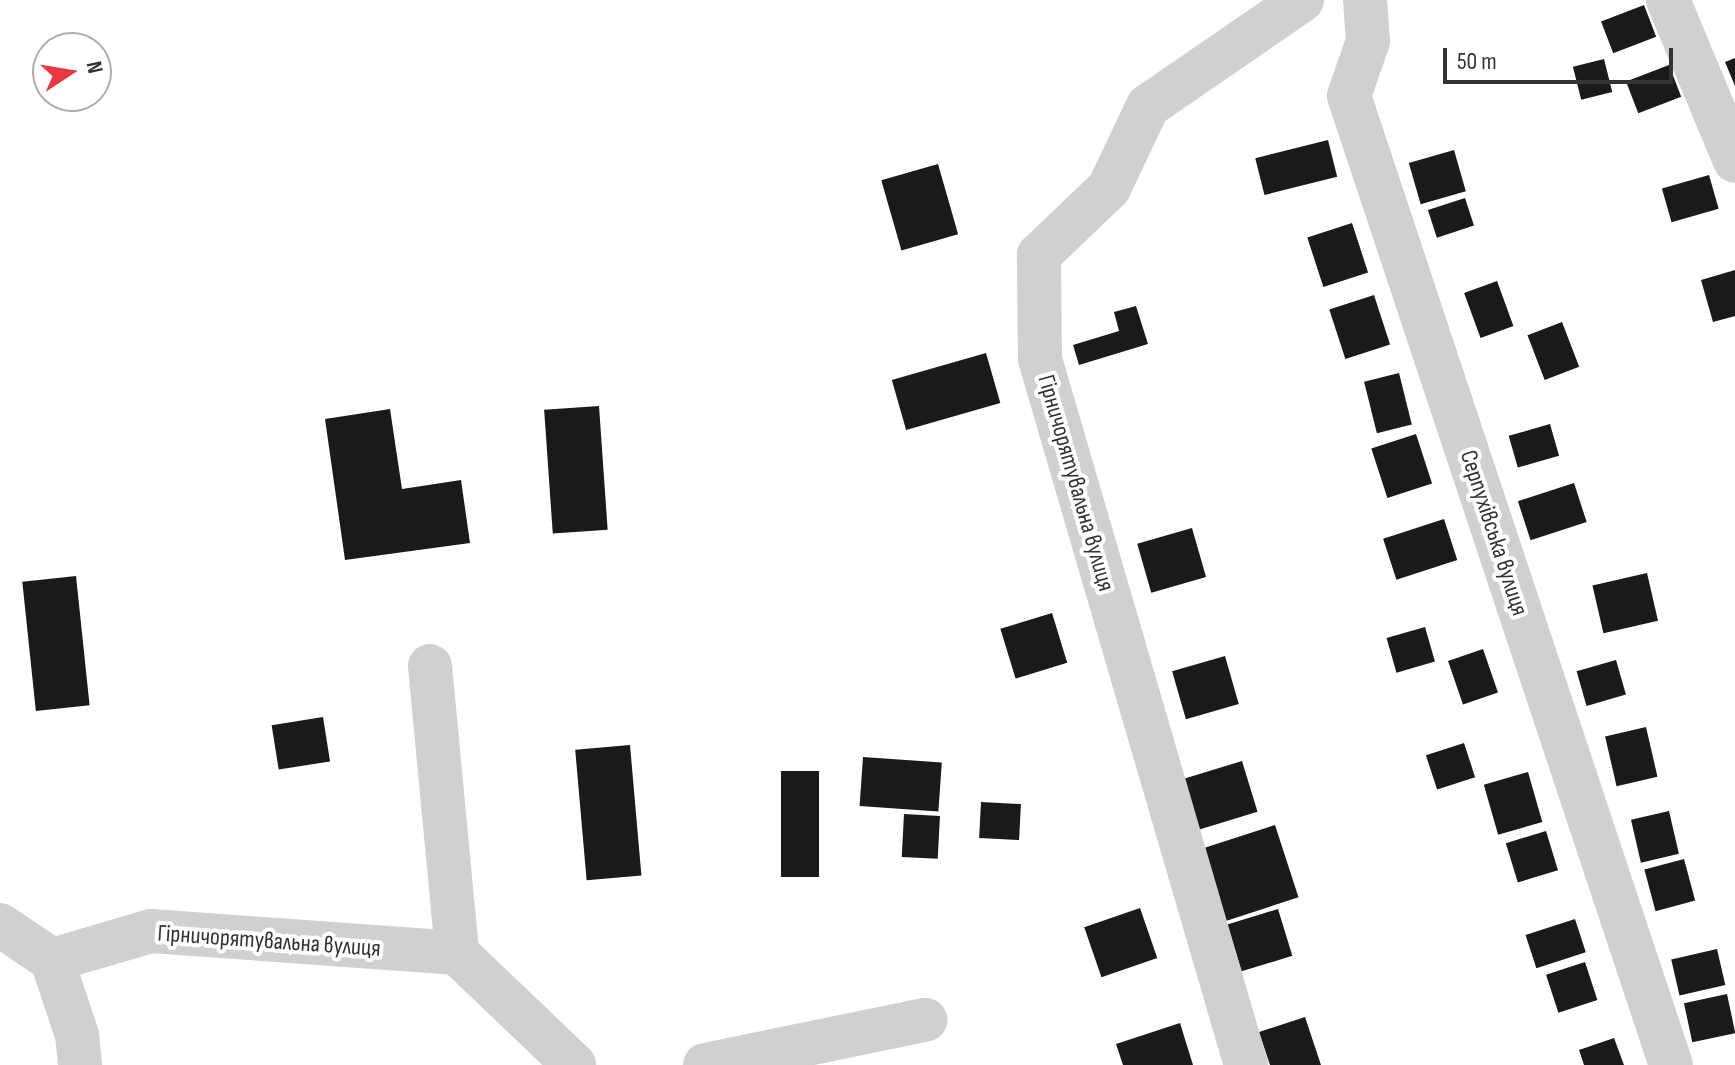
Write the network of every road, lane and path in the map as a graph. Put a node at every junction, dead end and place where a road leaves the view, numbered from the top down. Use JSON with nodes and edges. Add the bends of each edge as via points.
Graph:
{"nodes":[{"id":1,"x":1302,"y":0,"type":"edge"},
{"id":2,"x":1365,"y":0,"type":"edge"},
{"id":3,"x":1668,"y":0,"type":"edge"},
{"id":4,"x":1735,"y":161,"type":"edge"},
{"id":5,"x":430,"y":666,"type":"dead end"},
{"id":6,"x":0,"y":925,"type":"edge"},
{"id":7,"x":457,"y":953,"type":"junction"},
{"id":8,"x":52,"y":960,"type":"junction"},
{"id":9,"x":925,"y":1020,"type":"dead end"},
{"id":10,"x":80,"y":1065,"type":"edge"},
{"id":11,"x":574,"y":1065,"type":"edge"},
{"id":12,"x":705,"y":1065,"type":"edge"},
{"id":13,"x":1246,"y":1065,"type":"edge"},
{"id":14,"x":1671,"y":1065,"type":"edge"}],
"edges":[{"from":1,"to":13,"type":"street","name":"Гірничорятувальна вулиця","via":[[1148,106],[1109,188],[1039,255],[1040,359]]},
{"from":2,"to":14,"type":"street","name":"Серпухівська вулиця","via":[[1368,41],[1349,96]]},
{"from":3,"to":4,"type":"street"},
{"from":5,"to":7,"type":"street"},
{"from":6,"to":8,"type":"street"},
{"from":7,"to":8,"type":"street","name":"Гірничорятувальна вулиця","via":[[151,931]]},
{"from":7,"to":11,"type":"street"},
{"from":8,"to":10,"type":"street","via":[[77,1035]]},
{"from":9,"to":12,"type":"street"}]}
